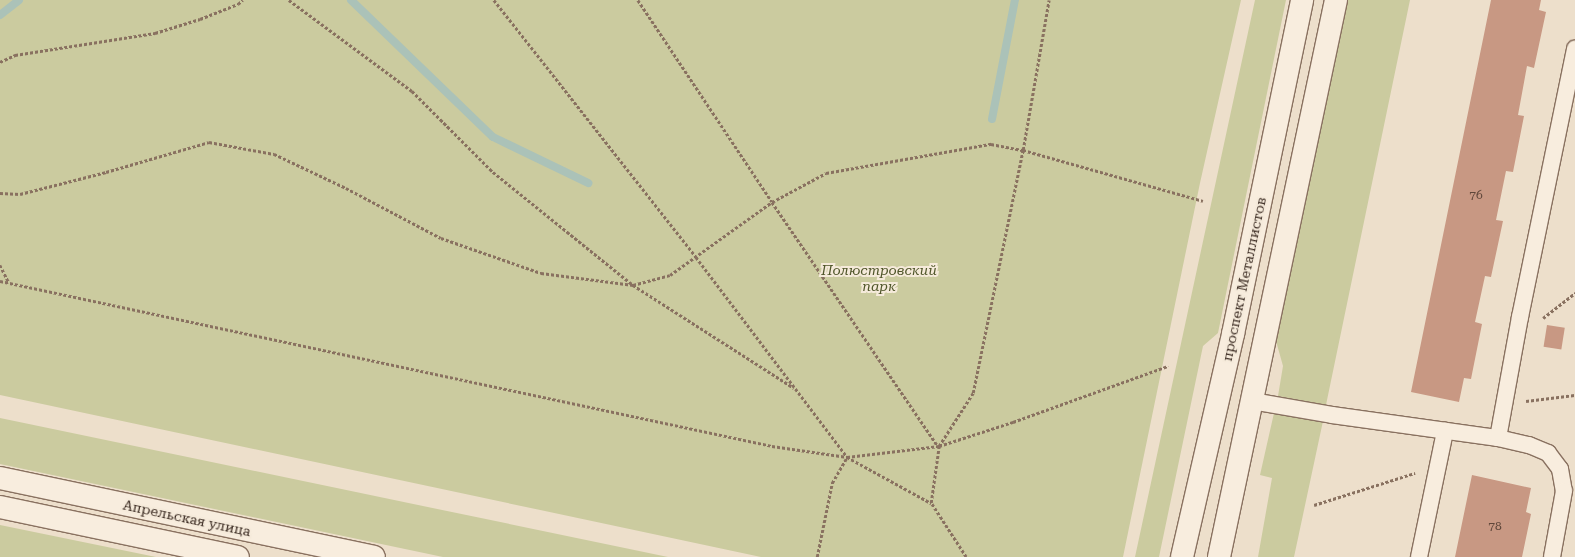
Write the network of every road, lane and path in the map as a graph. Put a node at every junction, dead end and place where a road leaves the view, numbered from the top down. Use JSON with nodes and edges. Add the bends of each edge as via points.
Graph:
{"nodes":[{"id":1,"x":243,"y":0,"type":"edge"},
{"id":2,"x":289,"y":0,"type":"edge"},
{"id":3,"x":494,"y":0,"type":"edge"},
{"id":4,"x":638,"y":0,"type":"edge"},
{"id":5,"x":1049,"y":0,"type":"edge"},
{"id":6,"x":1302,"y":0,"type":"edge"},
{"id":7,"x":1336,"y":0,"type":"edge"},
{"id":8,"x":1575,"y":49,"type":"edge"},
{"id":9,"x":0,"y":62,"type":"edge"},
{"id":10,"x":1023,"y":150,"type":"junction"},
{"id":11,"x":0,"y":193,"type":"edge"},
{"id":12,"x":1203,"y":201,"type":"dead end"},
{"id":13,"x":772,"y":202,"type":"junction"},
{"id":14,"x":696,"y":257,"type":"junction"},
{"id":15,"x":0,"y":265,"type":"edge"},
{"id":16,"x":0,"y":281,"type":"edge"},
{"id":17,"x":9,"y":283,"type":"junction"},
{"id":18,"x":633,"y":285,"type":"junction"},
{"id":19,"x":1575,"y":293,"type":"edge"},
{"id":20,"x":1520,"y":317,"type":"junction"},
{"id":21,"x":1168,"y":366,"type":"dead end"},
{"id":22,"x":796,"y":390,"type":"junction"},
{"id":23,"x":1575,"y":395,"type":"edge"},
{"id":24,"x":1252,"y":401,"type":"junction"},
{"id":25,"x":1504,"y":403,"type":"junction"},
{"id":26,"x":1445,"y":431,"type":"junction"},
{"id":27,"x":1498,"y":438,"type":"junction"},
{"id":28,"x":939,"y":446,"type":"junction"},
{"id":29,"x":847,"y":457,"type":"junction"},
{"id":30,"x":1438,"y":465,"type":"junction"},
{"id":31,"x":0,"y":478,"type":"edge"},
{"id":32,"x":931,"y":503,"type":"junction"},
{"id":33,"x":1314,"y":505,"type":"dead end"},
{"id":34,"x":0,"y":507,"type":"edge"},
{"id":35,"x":238,"y":557,"type":"edge"},
{"id":36,"x":374,"y":557,"type":"edge"},
{"id":37,"x":817,"y":557,"type":"edge"},
{"id":38,"x":966,"y":557,"type":"edge"},
{"id":39,"x":1182,"y":557,"type":"edge"},
{"id":40,"x":1219,"y":557,"type":"edge"},
{"id":41,"x":1419,"y":557,"type":"edge"},
{"id":42,"x":1552,"y":557,"type":"edge"}],
"edges":[{"from":1,"to":9,"type":"path","via":[[200,19],[155,33],[15,55]]},
{"from":2,"to":18,"type":"path","via":[[412,91],[493,172]]},
{"from":3,"to":14,"type":"path"},
{"from":4,"to":13,"type":"path"},
{"from":5,"to":10,"type":"path"},
{"from":6,"to":39,"type":"street","name":"проспект Металлистов","via":[[1235,326]]},
{"from":7,"to":24,"type":"street"},
{"from":8,"to":20,"type":"lane"},
{"from":10,"to":12,"type":"path"},
{"from":10,"to":13,"type":"path","via":[[991,144],[826,173]]},
{"from":10,"to":28,"type":"path","via":[[973,393]]},
{"from":11,"to":18,"type":"path","via":[[20,194],[209,142],[274,154],[441,238],[527,268]]},
{"from":13,"to":14,"type":"path"},
{"from":13,"to":28,"type":"path"},
{"from":14,"to":18,"type":"path","via":[[670,275]]},
{"from":14,"to":22,"type":"path"},
{"from":15,"to":17,"type":"path"},
{"from":16,"to":17,"type":"path"},
{"from":17,"to":29,"type":"path","via":[[772,446]]},
{"from":18,"to":22,"type":"path"},
{"from":19,"to":20,"type":"path","via":[[1539,321]]},
{"from":20,"to":25,"type":"lane"},
{"from":21,"to":28,"type":"path","via":[[1014,422]]},
{"from":22,"to":29,"type":"path"},
{"from":23,"to":25,"type":"path"},
{"from":24,"to":26,"type":"lane"},
{"from":24,"to":40,"type":"street"},
{"from":25,"to":27,"type":"lane"},
{"from":26,"to":27,"type":"lane"},
{"from":26,"to":30,"type":"lane"},
{"from":27,"to":42,"type":"lane","via":[[1529,445],[1548,453],[1560,469],[1564,491]]},
{"from":28,"to":29,"type":"path"},
{"from":28,"to":32,"type":"path"},
{"from":29,"to":32,"type":"path"},
{"from":29,"to":37,"type":"path","via":[[832,483]]},
{"from":30,"to":33,"type":"path"},
{"from":30,"to":41,"type":"lane"},
{"from":31,"to":36,"type":"street","name":"Апрельская улица"},
{"from":32,"to":38,"type":"path"},
{"from":34,"to":35,"type":"street","name":"Апрельская улица"}]}
